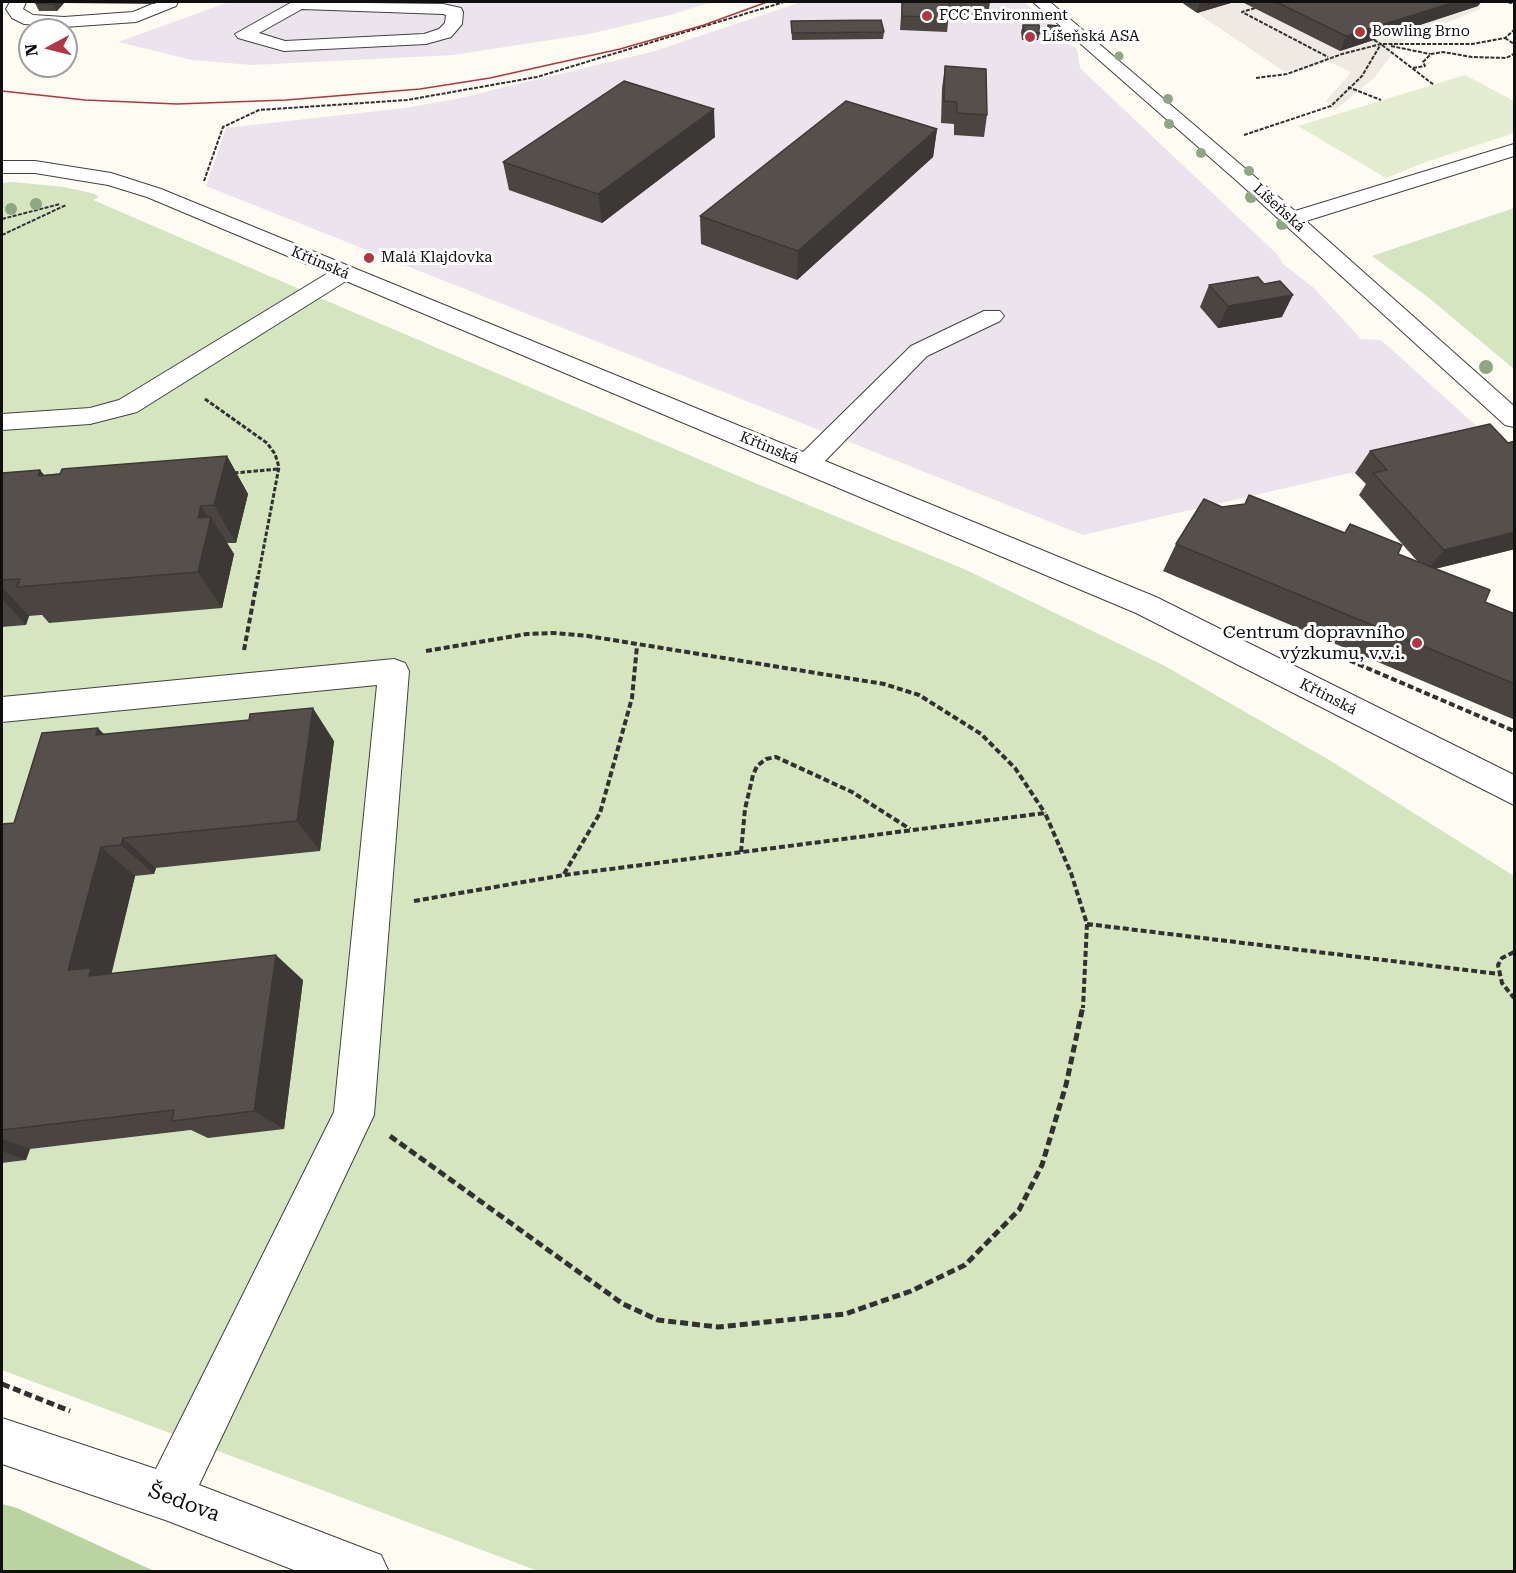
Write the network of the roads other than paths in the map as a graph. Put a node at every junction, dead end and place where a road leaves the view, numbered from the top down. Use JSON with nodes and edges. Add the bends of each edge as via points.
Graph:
{"nodes":[{"id":1,"x":18,"y":2,"type":"edge"},
{"id":2,"x":170,"y":2,"type":"edge"},
{"id":3,"x":1041,"y":2,"type":"edge"},
{"id":4,"x":302,"y":3,"type":"edge"},
{"id":5,"x":1515,"y":150,"type":"edge"},
{"id":6,"x":2,"y":166,"type":"edge"},
{"id":7,"x":1291,"y":219,"type":"junction"},
{"id":8,"x":344,"y":273,"type":"junction"},
{"id":9,"x":992,"y":316,"type":"dead end"},
{"id":10,"x":1515,"y":419,"type":"edge"},
{"id":11,"x":2,"y":422,"type":"edge"},
{"id":12,"x":807,"y":465,"type":"junction"},
{"id":13,"x":2,"y":709,"type":"edge"},
{"id":14,"x":1515,"y":791,"type":"edge"},
{"id":15,"x":2,"y":1441,"type":"edge"},
{"id":16,"x":168,"y":1497,"type":"junction"},
{"id":17,"x":364,"y":1572,"type":"edge"}],
"edges":[{"from":1,"to":2,"type":"street","via":[[14,9],[18,14],[118,20],[151,12]]},
{"from":3,"to":7,"type":"street","name":"Líšeňská"},
{"from":4,"to":4,"type":"street","via":[[244,34],[284,46],[426,39],[446,33],[455,12]]},
{"from":5,"to":7,"type":"street"},
{"from":6,"to":8,"type":"street","name":"Křtinská","via":[[111,179],[143,189]]},
{"from":7,"to":10,"type":"street","name":"Líšeňská"},
{"from":8,"to":11,"type":"street","via":[[144,398],[111,413]]},
{"from":8,"to":12,"type":"street","name":"Křtinská"},
{"from":9,"to":12,"type":"street","via":[[919,351]]},
{"from":12,"to":14,"type":"street","name":"Křtinská","via":[[1146,605]]},
{"from":13,"to":16,"type":"street","via":[[394,671],[354,1115]]},
{"from":15,"to":16,"type":"street","name":"Šedova"},
{"from":16,"to":17,"type":"street","name":"Šedova"}]}
